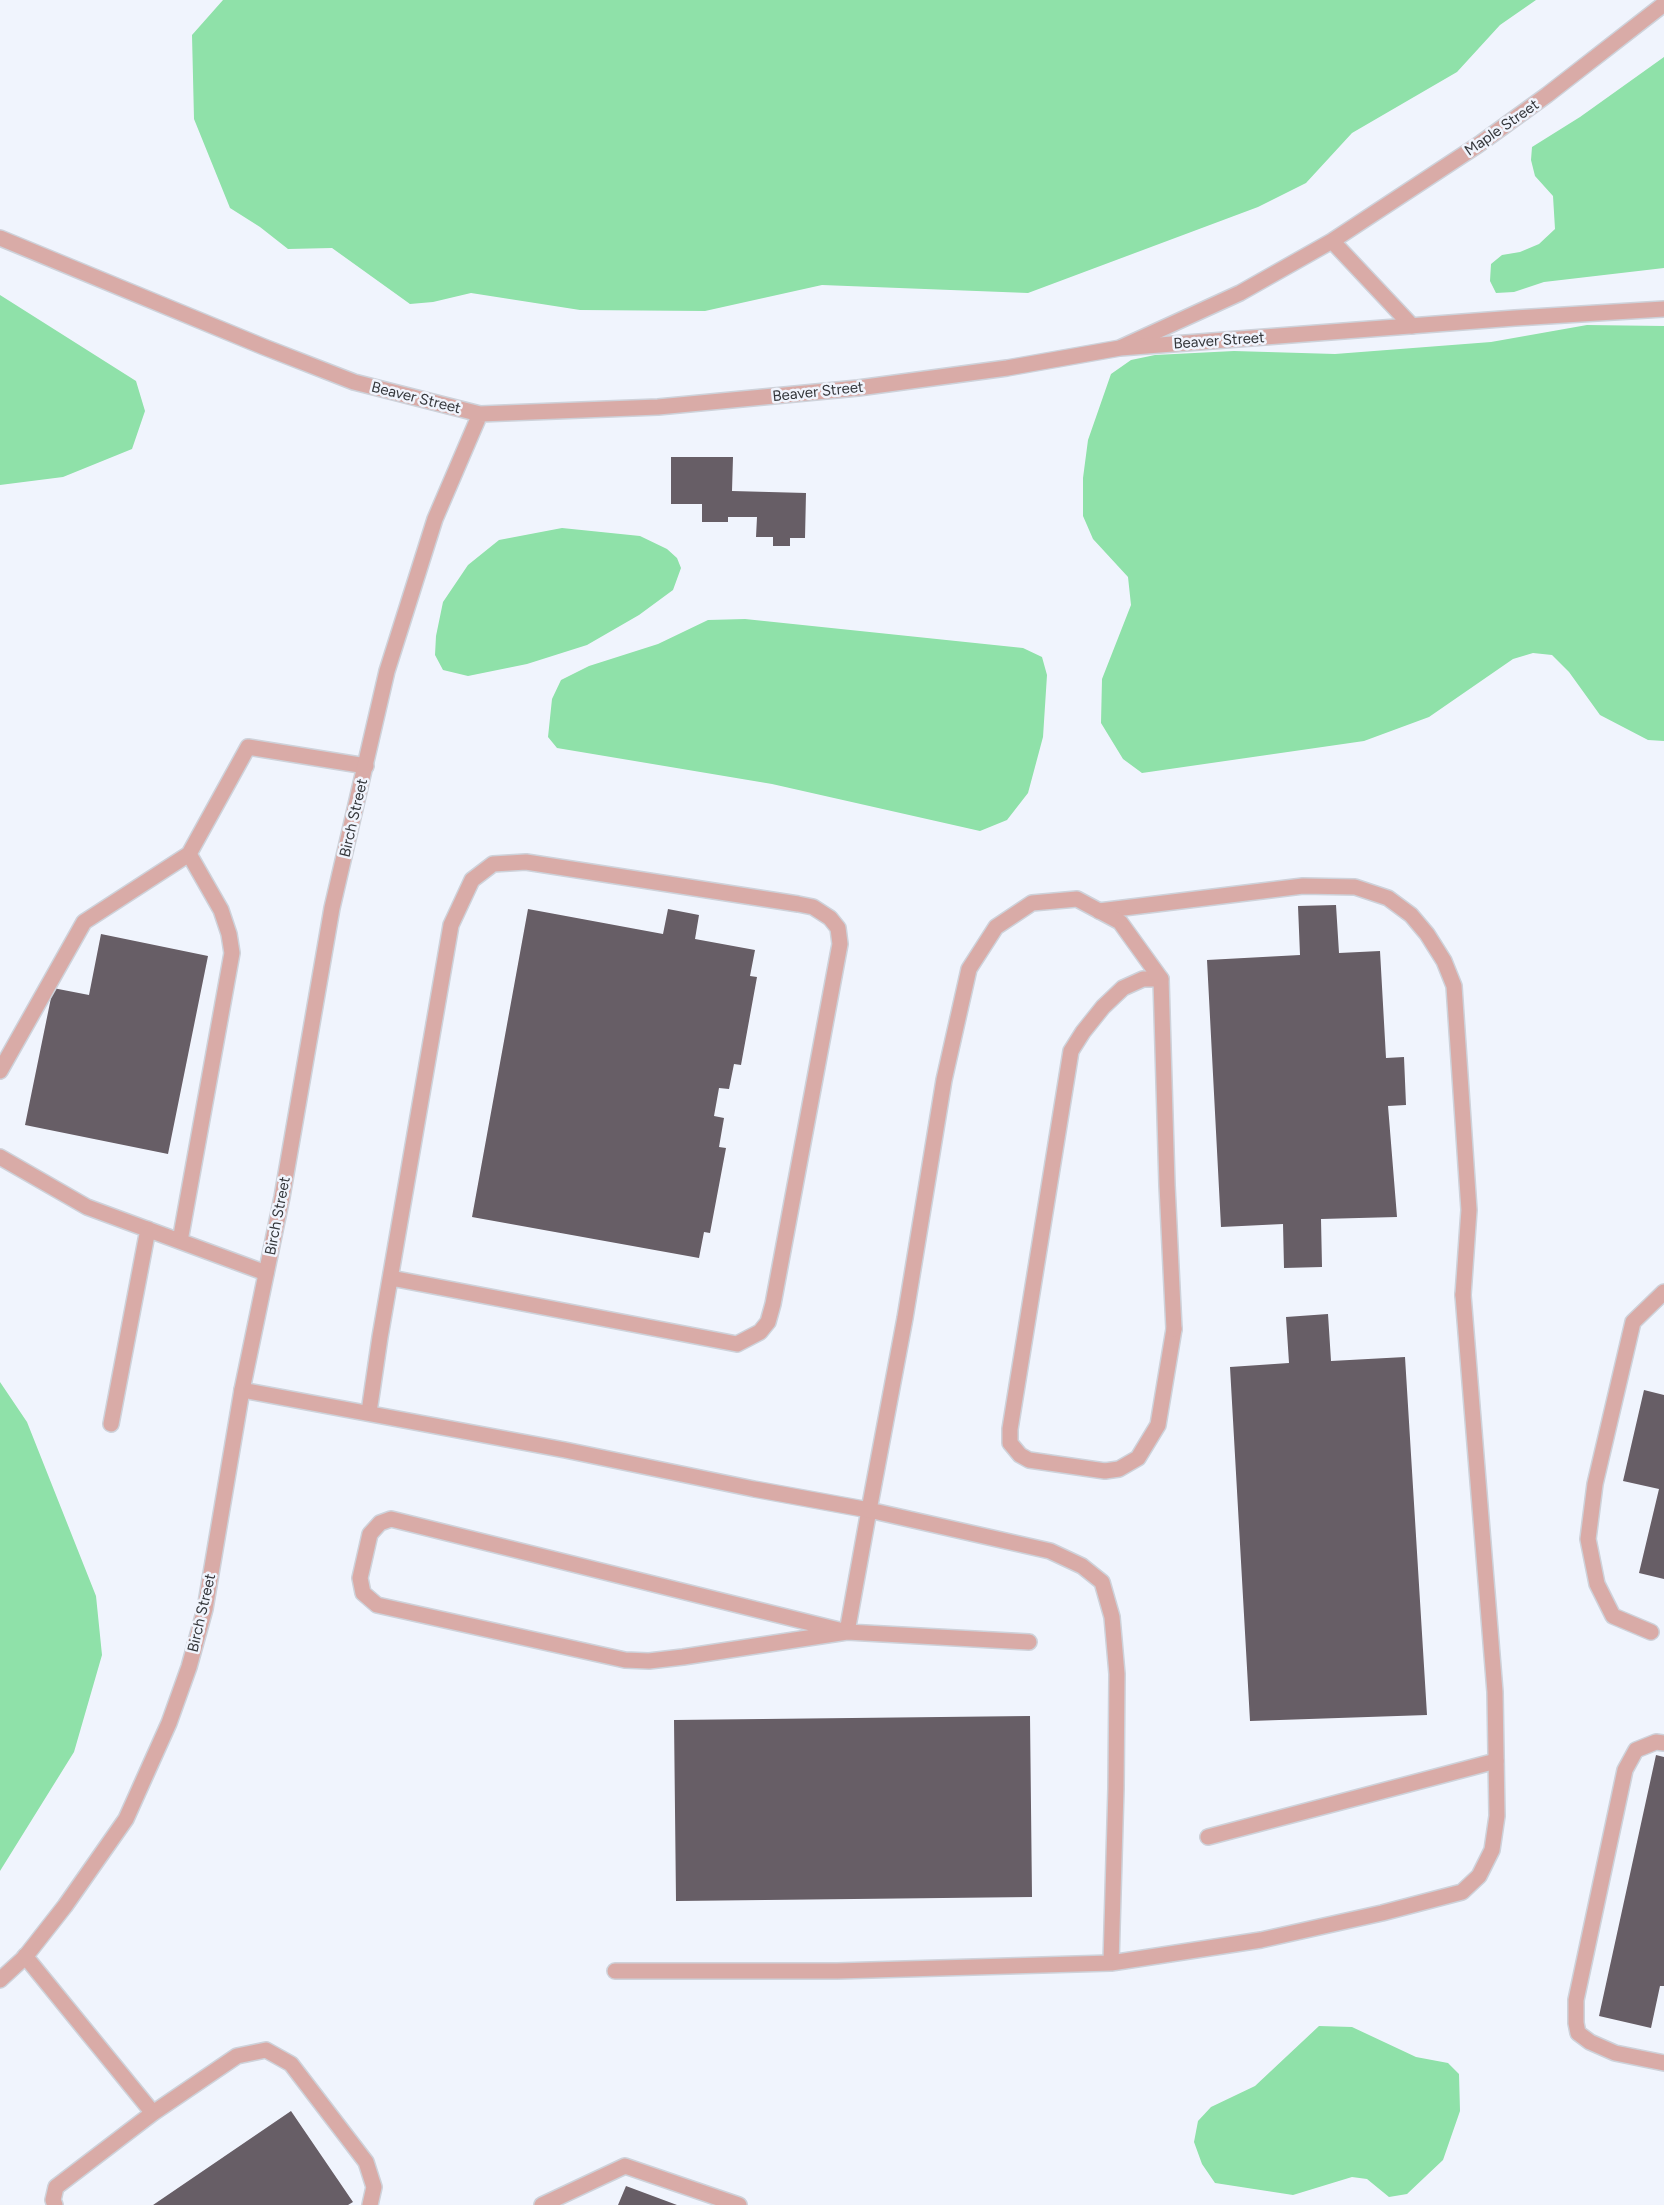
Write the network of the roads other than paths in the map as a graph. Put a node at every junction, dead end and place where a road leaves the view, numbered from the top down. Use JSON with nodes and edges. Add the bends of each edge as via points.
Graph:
{"nodes":[{"id":1,"x":1664,"y":4,"type":"edge"},
{"id":2,"x":0,"y":238,"type":"edge"},
{"id":3,"x":1332,"y":241,"type":"junction"},
{"id":4,"x":1664,"y":309,"type":"edge"},
{"id":5,"x":1412,"y":326,"type":"junction"},
{"id":6,"x":1120,"y":348,"type":"junction"},
{"id":7,"x":480,"y":414,"type":"junction"},
{"id":8,"x":366,"y":766,"type":"junction"},
{"id":9,"x":189,"y":854,"type":"junction"},
{"id":10,"x":1099,"y":911,"type":"junction"},
{"id":11,"x":1161,"y":979,"type":"junction"},
{"id":12,"x":0,"y":1070,"type":"edge"},
{"id":13,"x":0,"y":1157,"type":"edge"},
{"id":14,"x":148,"y":1229,"type":"junction"},
{"id":15,"x":180,"y":1241,"type":"junction"},
{"id":16,"x":266,"y":1273,"type":"junction"},
{"id":17,"x":391,"y":1278,"type":"junction"},
{"id":18,"x":1664,"y":1292,"type":"edge"},
{"id":19,"x":242,"y":1390,"type":"junction"},
{"id":20,"x":369,"y":1412,"type":"junction"},
{"id":21,"x":110,"y":1424,"type":"dead end"},
{"id":22,"x":869,"y":1510,"type":"junction"},
{"id":23,"x":847,"y":1632,"type":"junction"},
{"id":24,"x":1651,"y":1632,"type":"dead end"},
{"id":25,"x":1029,"y":1642,"type":"dead end"},
{"id":26,"x":1664,"y":1743,"type":"edge"},
{"id":27,"x":1496,"y":1761,"type":"junction"},
{"id":28,"x":1208,"y":1837,"type":"dead end"},
{"id":29,"x":25,"y":1956,"type":"junction"},
{"id":30,"x":1111,"y":1964,"type":"junction"},
{"id":31,"x":615,"y":1970,"type":"dead end"},
{"id":32,"x":0,"y":1980,"type":"edge"},
{"id":33,"x":1664,"y":2063,"type":"edge"},
{"id":34,"x":153,"y":2113,"type":"junction"},
{"id":35,"x":55,"y":2205,"type":"edge"},
{"id":36,"x":370,"y":2205,"type":"edge"},
{"id":37,"x":542,"y":2205,"type":"edge"},
{"id":38,"x":739,"y":2205,"type":"edge"}],
"edges":[{"from":1,"to":3,"type":"street","name":"Maple Street","via":[[1478,145]]},
{"from":2,"to":7,"type":"street","name":"Beaver Street","via":[[354,382]]},
{"from":3,"to":5,"type":"street"},
{"from":3,"to":6,"type":"street","name":"Maple Street","via":[[1240,293]]},
{"from":4,"to":5,"type":"street","name":"Beaver Street"},
{"from":5,"to":6,"type":"street","name":"Beaver Street"},
{"from":6,"to":7,"type":"street","name":"Beaver Street","via":[[1007,368],[858,388],[658,407]]},
{"from":7,"to":8,"type":"street","name":"Birch Street","via":[[435,519],[387,671]]},
{"from":8,"to":9,"type":"street","via":[[248,747]]},
{"from":8,"to":16,"type":"street","name":"Birch Street","via":[[332,908],[286,1178]]},
{"from":9,"to":12,"type":"street","via":[[84,922]]},
{"from":9,"to":15,"type":"street","via":[[220,910],[232,953]]},
{"from":10,"to":11,"type":"street","via":[[1120,922]]},
{"from":10,"to":22,"type":"street","via":[[1077,899],[1032,903],[996,927],[969,969],[944,1080]]},
{"from":10,"to":27,"type":"street","via":[[1303,886],[1355,887],[1388,898],[1411,915],[1444,961],[1454,986],[1469,1210],[1463,1295],[1495,1692]]},
{"from":11,"to":11,"type":"street","via":[[1174,1329],[1158,1425],[1138,1458],[1119,1468],[1105,1471],[1029,1460],[1010,1443],[1010,1429],[1071,1051],[1102,1007],[1124,988],[1143,979]]},
{"from":13,"to":14,"type":"street","via":[[87,1206]]},
{"from":14,"to":15,"type":"street"},
{"from":14,"to":21,"type":"street"},
{"from":15,"to":16,"type":"street"},
{"from":16,"to":19,"type":"street","name":"Birch Street"},
{"from":17,"to":17,"type":"street","via":[[451,925],[472,880],[493,864],[526,862],[798,904],[813,907],[830,918],[838,928],[840,944],[773,1304],[768,1322],[760,1332],[737,1344]]},
{"from":17,"to":20,"type":"street"},
{"from":18,"to":24,"type":"street","via":[[1633,1322],[1595,1484],[1588,1539],[1597,1584],[1613,1616]]},
{"from":19,"to":20,"type":"street"},
{"from":19,"to":29,"type":"street","name":"Birch Street","via":[[205,1609],[170,1724],[126,1819],[71,1899]]},
{"from":20,"to":22,"type":"street"},
{"from":22,"to":23,"type":"street"},
{"from":22,"to":30,"type":"street","via":[[1050,1551],[1082,1566],[1102,1582],[1112,1617],[1117,1674]]},
{"from":23,"to":23,"type":"street","via":[[391,1520],[380,1523],[370,1534],[361,1565],[363,1593],[377,1605],[625,1660],[683,1657]]},
{"from":23,"to":25,"type":"street"},
{"from":26,"to":33,"type":"street","via":[[1656,1742],[1636,1750],[1624,1770],[1576,2000],[1576,2023],[1578,2032],[1590,2042],[1616,2053]]},
{"from":27,"to":28,"type":"street"},
{"from":27,"to":30,"type":"street","via":[[1497,1816],[1492,1850],[1479,1876],[1462,1892],[1382,1914],[1261,1940]]},
{"from":29,"to":32,"type":"street","name":"Birch Street"},
{"from":29,"to":34,"type":"street"},
{"from":30,"to":31,"type":"street","via":[[837,1971]]},
{"from":34,"to":35,"type":"street","via":[[56,2188]]},
{"from":34,"to":36,"type":"street","via":[[237,2056],[266,2050],[291,2064],[366,2162],[374,2187]]},
{"from":37,"to":38,"type":"street","via":[[625,2166]]}]}
